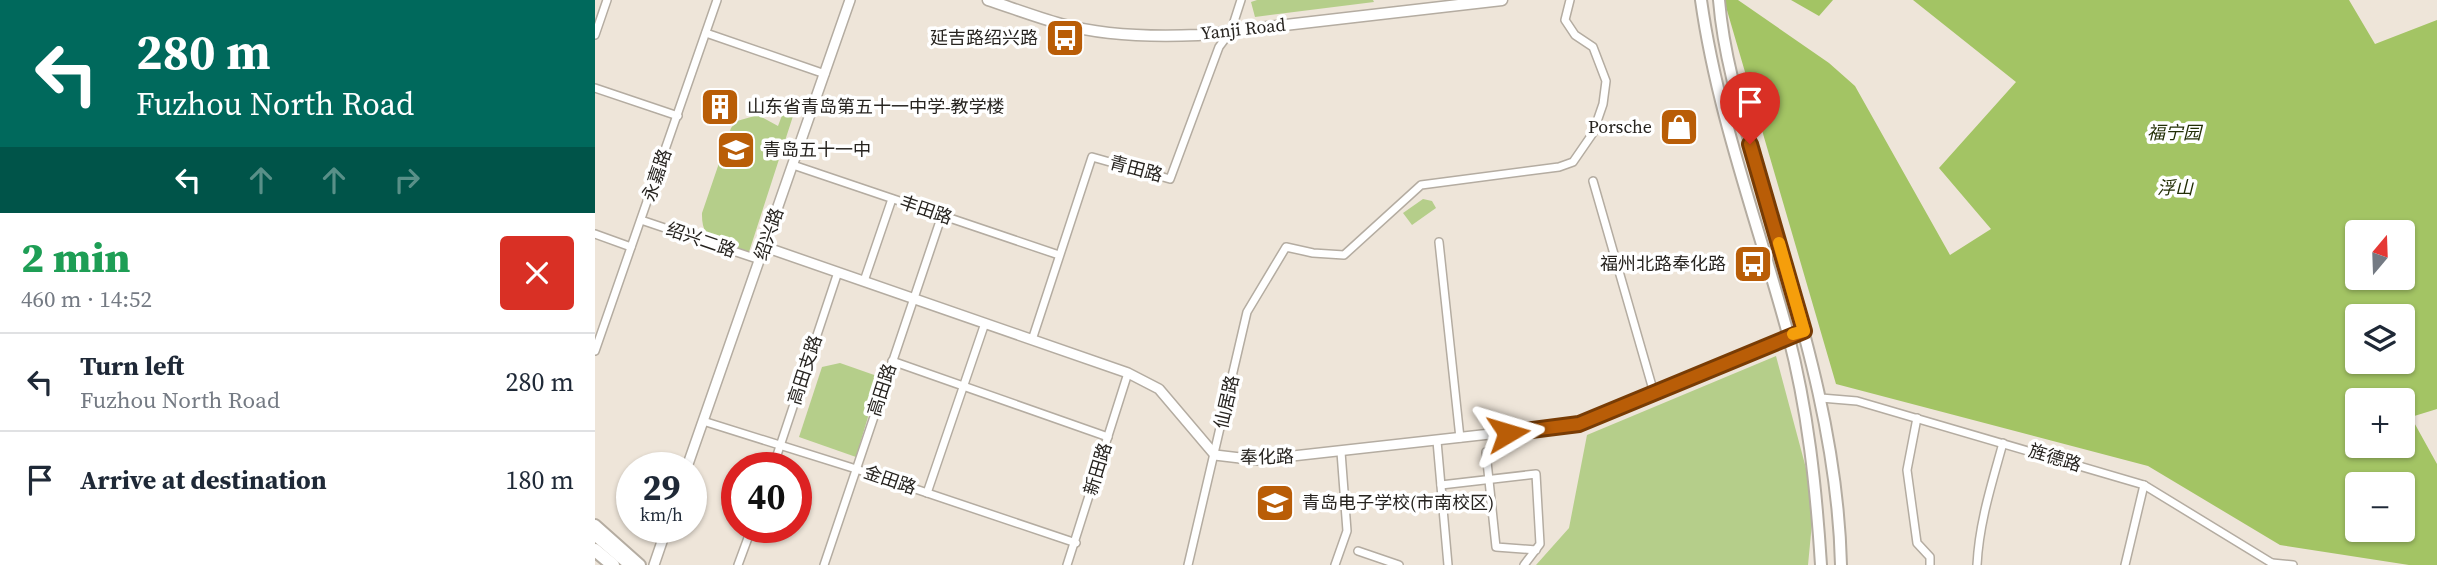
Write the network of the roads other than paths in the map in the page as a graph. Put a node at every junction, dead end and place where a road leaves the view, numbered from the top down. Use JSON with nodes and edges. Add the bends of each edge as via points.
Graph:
{"nodes":[{"id":1,"x":607,"y":0,"type":"edge"},
{"id":2,"x":717,"y":0,"type":"edge"},
{"id":3,"x":850,"y":0,"type":"edge"},
{"id":4,"x":988,"y":0,"type":"edge"},
{"id":5,"x":1241,"y":0,"type":"edge"},
{"id":6,"x":1502,"y":0,"type":"edge"},
{"id":7,"x":1570,"y":0,"type":"edge"},
{"id":8,"x":1701,"y":0,"type":"edge"},
{"id":9,"x":1719,"y":0,"type":"edge"},
{"id":10,"x":1231,"y":31,"type":"junction"},
{"id":11,"x":706,"y":33,"type":"junction"},
{"id":12,"x":595,"y":35,"type":"edge"},
{"id":13,"x":825,"y":74,"type":"junction"},
{"id":14,"x":595,"y":88,"type":"edge"},
{"id":15,"x":678,"y":116,"type":"junction"},
{"id":16,"x":793,"y":165,"type":"junction"},
{"id":17,"x":1593,"y":181,"type":"dead end"},
{"id":18,"x":892,"y":199,"type":"junction"},
{"id":19,"x":941,"y":215,"type":"junction"},
{"id":20,"x":641,"y":220,"type":"junction"},
{"id":21,"x":595,"y":234,"type":"edge"},
{"id":22,"x":1439,"y":242,"type":"dead end"},
{"id":23,"x":631,"y":247,"type":"junction"},
{"id":24,"x":765,"y":247,"type":"junction"},
{"id":25,"x":1059,"y":255,"type":"junction"},
{"id":26,"x":760,"y":260,"type":"junction"},
{"id":27,"x":838,"y":272,"type":"junction"},
{"id":28,"x":864,"y":281,"type":"junction"},
{"id":29,"x":913,"y":297,"type":"junction"},
{"id":30,"x":985,"y":323,"type":"junction"},
{"id":31,"x":1804,"y":331,"type":"junction"},
{"id":32,"x":1788,"y":336,"type":"junction"},
{"id":33,"x":1032,"y":340,"type":"junction"},
{"id":34,"x":595,"y":351,"type":"edge"},
{"id":35,"x":892,"y":361,"type":"junction"},
{"id":36,"x":1128,"y":373,"type":"junction"},
{"id":37,"x":963,"y":387,"type":"junction"},
{"id":38,"x":1654,"y":393,"type":"junction"},
{"id":39,"x":1821,"y":398,"type":"junction"},
{"id":40,"x":1917,"y":418,"type":"junction"},
{"id":41,"x":703,"y":421,"type":"junction"},
{"id":42,"x":1108,"y":437,"type":"junction"},
{"id":43,"x":1460,"y":438,"type":"junction"},
{"id":44,"x":1437,"y":441,"type":"junction"},
{"id":45,"x":2003,"y":443,"type":"junction"},
{"id":46,"x":781,"y":445,"type":"junction"},
{"id":47,"x":693,"y":452,"type":"edge"},
{"id":48,"x":778,"y":452,"type":"edge"},
{"id":49,"x":1341,"y":452,"type":"junction"},
{"id":50,"x":1486,"y":452,"type":"dead end"},
{"id":51,"x":1215,"y":455,"type":"junction"},
{"id":52,"x":856,"y":469,"type":"junction"},
{"id":53,"x":1489,"y":479,"type":"junction"},
{"id":54,"x":1441,"y":485,"type":"junction"},
{"id":55,"x":2144,"y":485,"type":"junction"},
{"id":56,"x":927,"y":493,"type":"junction"},
{"id":57,"x":595,"y":526,"type":"edge"},
{"id":58,"x":595,"y":534,"type":"edge"},
{"id":59,"x":662,"y":543,"type":"edge"},
{"id":60,"x":746,"y":543,"type":"edge"},
{"id":61,"x":1076,"y":543,"type":"junction"},
{"id":62,"x":595,"y":550,"type":"edge"},
{"id":63,"x":1536,"y":550,"type":"junction"},
{"id":64,"x":1358,"y":551,"type":"dead end"},
{"id":65,"x":2273,"y":564,"type":"edge"},
{"id":66,"x":613,"y":565,"type":"edge"},
{"id":67,"x":631,"y":565,"type":"edge"},
{"id":68,"x":641,"y":565,"type":"edge"},
{"id":69,"x":654,"y":565,"type":"edge"},
{"id":70,"x":738,"y":565,"type":"edge"},
{"id":71,"x":824,"y":565,"type":"edge"},
{"id":72,"x":1067,"y":565,"type":"edge"},
{"id":73,"x":1188,"y":565,"type":"edge"},
{"id":74,"x":1335,"y":565,"type":"edge"},
{"id":75,"x":1399,"y":565,"type":"edge"},
{"id":76,"x":1448,"y":565,"type":"edge"},
{"id":77,"x":1524,"y":565,"type":"edge"},
{"id":78,"x":1821,"y":565,"type":"edge"},
{"id":79,"x":1841,"y":565,"type":"edge"},
{"id":80,"x":1930,"y":565,"type":"edge"},
{"id":81,"x":1977,"y":565,"type":"edge"},
{"id":82,"x":2125,"y":565,"type":"edge"},
{"id":83,"x":2293,"y":565,"type":"edge"}],
"edges":[{"from":1,"to":12,"type":"street"},
{"from":2,"to":11,"type":"street","name":"永嘉路"},
{"from":3,"to":13,"type":"street","name":"绍兴路"},
{"from":4,"to":10,"type":"main road","name":"Yanji Road","via":[[1096,31],[1164,36]]},
{"from":5,"to":10,"type":"street"},
{"from":6,"to":10,"type":"main road","name":"Yanji Road"},
{"from":7,"to":51,"type":"street","name":"仙居路","via":[[1565,20],[1575,35],[1593,47],[1605,81],[1604,104],[1593,133],[1573,162],[1421,185],[1344,255],[1286,247],[1247,312]]},
{"from":8,"to":32,"type":"main road","via":[[1719,95]]},
{"from":9,"to":31,"type":"main road","via":[[1735,90]]},
{"from":10,"to":25,"type":"street","name":"青田路","via":[[1219,47],[1170,179],[1091,157]]},
{"from":11,"to":13,"type":"street"},
{"from":11,"to":15,"type":"street","name":"永嘉路"},
{"from":13,"to":16,"type":"street","name":"绍兴路"},
{"from":14,"to":15,"type":"street"},
{"from":15,"to":20,"type":"street","name":"永嘉路"},
{"from":16,"to":18,"type":"street","name":"丰田路"},
{"from":16,"to":24,"type":"street","name":"绍兴路"},
{"from":17,"to":38,"type":"street"},
{"from":18,"to":19,"type":"street","name":"丰田路"},
{"from":18,"to":28,"type":"street"},
{"from":19,"to":25,"type":"street","name":"丰田路"},
{"from":19,"to":29,"type":"street","name":"高田路"},
{"from":20,"to":23,"type":"street","name":"永嘉路"},
{"from":20,"to":26,"type":"street","name":"绍兴二路"},
{"from":21,"to":23,"type":"street"},
{"from":22,"to":43,"type":"street"},
{"from":23,"to":34,"type":"street","name":"永嘉路"},
{"from":24,"to":26,"type":"street","name":"绍兴路"},
{"from":24,"to":27,"type":"street","name":"奉化路"},
{"from":25,"to":33,"type":"street","name":"青田路"},
{"from":26,"to":41,"type":"street","name":"绍兴路"},
{"from":27,"to":28,"type":"street","name":"奉化路"},
{"from":27,"to":46,"type":"street","name":"高田支路"},
{"from":28,"to":29,"type":"street","name":"奉化路"},
{"from":29,"to":30,"type":"street","name":"奉化路"},
{"from":29,"to":35,"type":"street","name":"高田路"},
{"from":30,"to":33,"type":"street","name":"奉化路"},
{"from":30,"to":37,"type":"street"},
{"from":31,"to":32,"type":"street","name":"奉化路"},
{"from":31,"to":39,"type":"main road"},
{"from":32,"to":38,"type":"street","name":"奉化路"},
{"from":32,"to":78,"type":"main road","via":[[1808,421]]},
{"from":33,"to":36,"type":"street","name":"奉化路"},
{"from":35,"to":37,"type":"street"},
{"from":35,"to":52,"type":"street","name":"高田路"},
{"from":36,"to":42,"type":"street","name":"新田路"},
{"from":36,"to":51,"type":"street","name":"奉化路","via":[[1159,389]]},
{"from":37,"to":42,"type":"street"},
{"from":37,"to":56,"type":"street"},
{"from":38,"to":43,"type":"street","name":"奉化路","via":[[1579,424]]},
{"from":39,"to":40,"type":"street","name":"旌德路","via":[[1857,401]]},
{"from":39,"to":79,"type":"main road","via":[[1836,490]]},
{"from":40,"to":45,"type":"street","name":"旌德路"},
{"from":40,"to":80,"type":"street","via":[[1907,470],[1917,543],[1930,557]]},
{"from":41,"to":46,"type":"street","name":"金田路"},
{"from":41,"to":47,"type":"street","name":"绍兴路"},
{"from":42,"to":61,"type":"street","name":"新田路"},
{"from":43,"to":44,"type":"street","name":"奉化路"},
{"from":44,"to":49,"type":"street","name":"奉化路"},
{"from":44,"to":54,"type":"street"},
{"from":45,"to":55,"type":"street","name":"旌德路"},
{"from":45,"to":81,"type":"street","via":[[1984,511]]},
{"from":46,"to":48,"type":"street","name":"高田支路"},
{"from":46,"to":52,"type":"street","name":"金田路"},
{"from":49,"to":51,"type":"street","name":"奉化路","via":[[1257,460]]},
{"from":49,"to":74,"type":"street","via":[[1347,531]]},
{"from":50,"to":53,"type":"street"},
{"from":51,"to":73,"type":"street","name":"仙居路"},
{"from":52,"to":56,"type":"street","name":"金田路"},
{"from":52,"to":71,"type":"street","name":"高田路"},
{"from":53,"to":54,"type":"street"},
{"from":53,"to":63,"type":"street","via":[[1496,547]]},
{"from":53,"to":63,"type":"street","via":[[1536,474],[1541,544]]},
{"from":54,"to":76,"type":"street"},
{"from":55,"to":65,"type":"street","name":"旌德路"},
{"from":55,"to":82,"type":"street"},
{"from":56,"to":61,"type":"street","name":"金田路"},
{"from":57,"to":68,"type":"main road"},
{"from":58,"to":67,"type":"highway"},
{"from":59,"to":69,"type":"street"},
{"from":60,"to":70,"type":"street"},
{"from":61,"to":72,"type":"street","name":"新田路"},
{"from":62,"to":66,"type":"highway"},
{"from":63,"to":77,"type":"street"},
{"from":64,"to":75,"type":"street"},
{"from":65,"to":83,"type":"street","name":"旌德路"}]}
